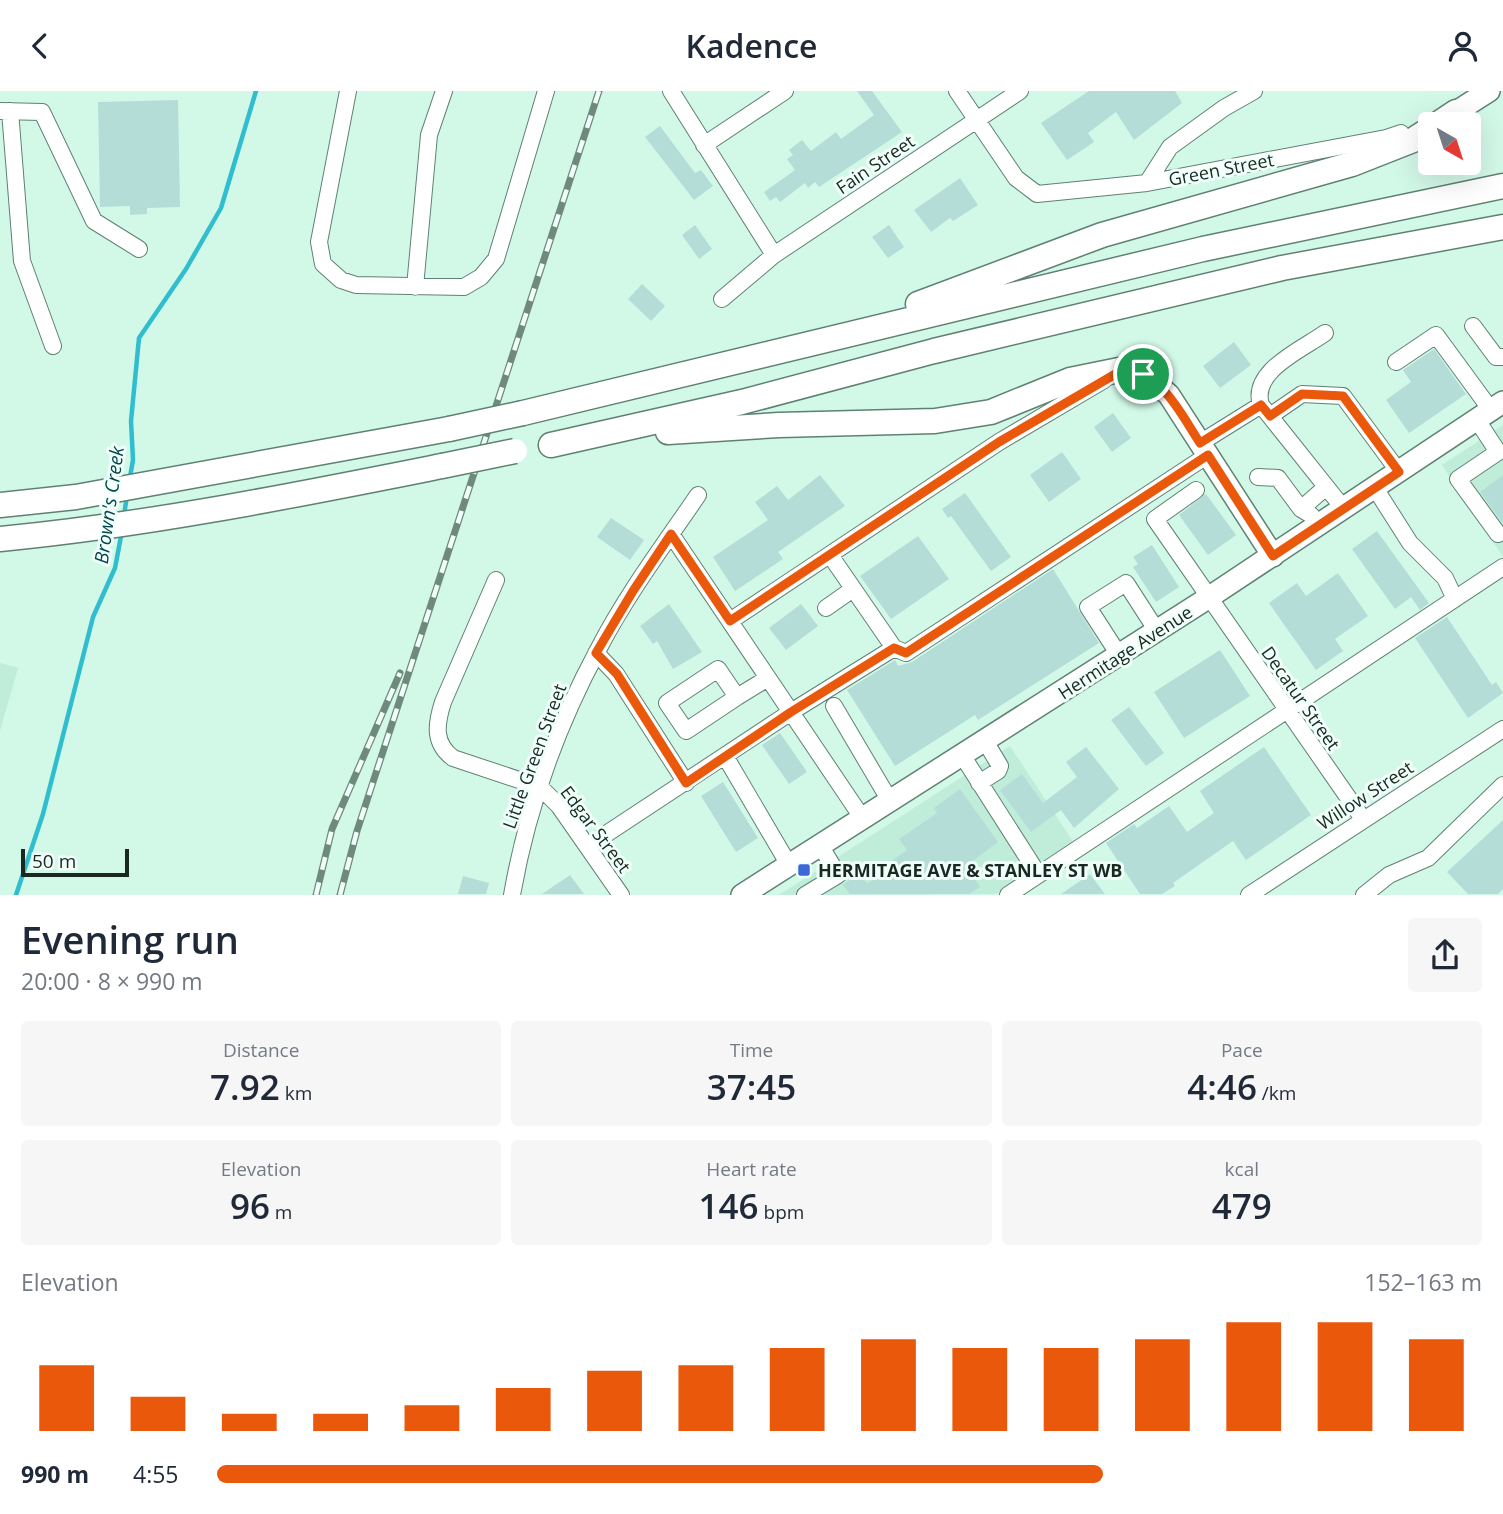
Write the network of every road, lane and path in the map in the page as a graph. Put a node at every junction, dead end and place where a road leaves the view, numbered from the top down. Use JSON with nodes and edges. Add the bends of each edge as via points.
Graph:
{"nodes":[{"id":1,"x":348,"y":91,"type":"edge"},
{"id":2,"x":444,"y":91,"type":"edge"},
{"id":3,"x":546,"y":91,"type":"edge"},
{"id":4,"x":671,"y":91,"type":"edge"},
{"id":5,"x":785,"y":91,"type":"edge"},
{"id":6,"x":957,"y":91,"type":"edge"},
{"id":7,"x":1020,"y":91,"type":"edge"},
{"id":8,"x":1254,"y":91,"type":"edge"},
{"id":9,"x":1489,"y":91,"type":"edge"},
{"id":10,"x":5,"y":111,"type":"edge"},
{"id":11,"x":1456,"y":112,"type":"edge"},
{"id":12,"x":976,"y":120,"type":"junction"},
{"id":13,"x":1418,"y":128,"type":"edge"},
{"id":14,"x":1418,"y":137,"type":"edge"},
{"id":15,"x":704,"y":145,"type":"junction"},
{"id":16,"x":1147,"y":183,"type":"junction"},
{"id":17,"x":1503,"y":186,"type":"edge"},
{"id":18,"x":1503,"y":227,"type":"edge"},
{"id":19,"x":139,"y":249,"type":"dead end"},
{"id":20,"x":774,"y":254,"type":"junction"},
{"id":21,"x":415,"y":287,"type":"junction"},
{"id":22,"x":722,"y":299,"type":"dead end"},
{"id":23,"x":1473,"y":326,"type":"dead end"},
{"id":24,"x":1325,"y":333,"type":"dead end"},
{"id":25,"x":809,"y":345,"type":"junction"},
{"id":26,"x":53,"y":346,"type":"dead end"},
{"id":27,"x":1503,"y":357,"type":"edge"},
{"id":28,"x":1396,"y":362,"type":"dead end"},
{"id":29,"x":1124,"y":369,"type":"junction"},
{"id":30,"x":1266,"y":411,"type":"junction"},
{"id":31,"x":1490,"y":411,"type":"edge"},
{"id":32,"x":551,"y":445,"type":"junction"},
{"id":33,"x":1204,"y":449,"type":"junction"},
{"id":34,"x":1500,"y":450,"type":"edge"},
{"id":35,"x":1399,"y":472,"type":"junction"},
{"id":36,"x":1258,"y":477,"type":"dead end"},
{"id":37,"x":1326,"y":487,"type":"junction"},
{"id":38,"x":1375,"y":488,"type":"junction"},
{"id":39,"x":1196,"y":490,"type":"dead end"},
{"id":40,"x":698,"y":495,"type":"dead end"},
{"id":41,"x":0,"y":505,"type":"edge"},
{"id":42,"x":1301,"y":509,"type":"junction"},
{"id":43,"x":1344,"y":509,"type":"junction"},
{"id":44,"x":1319,"y":525,"type":"junction"},
{"id":45,"x":671,"y":534,"type":"junction"},
{"id":46,"x":1498,"y":534,"type":"dead end"},
{"id":47,"x":0,"y":539,"type":"edge"},
{"id":48,"x":830,"y":555,"type":"junction"},
{"id":49,"x":1273,"y":556,"type":"junction"},
{"id":50,"x":1503,"y":567,"type":"edge"},
{"id":51,"x":496,"y":580,"type":"dead end"},
{"id":52,"x":853,"y":589,"type":"junction"},
{"id":53,"x":1208,"y":599,"type":"junction"},
{"id":54,"x":1455,"y":599,"type":"junction"},
{"id":55,"x":826,"y":608,"type":"dead end"},
{"id":56,"x":730,"y":621,"type":"junction"},
{"id":57,"x":1157,"y":631,"type":"junction"},
{"id":58,"x":894,"y":648,"type":"junction"},
{"id":59,"x":596,"y":653,"type":"junction"},
{"id":60,"x":1119,"y":656,"type":"junction"},
{"id":61,"x":768,"y":678,"type":"junction"},
{"id":62,"x":737,"y":697,"type":"dead end"},
{"id":63,"x":834,"y":706,"type":"dead end"},
{"id":64,"x":1286,"y":709,"type":"junction"},
{"id":65,"x":791,"y":712,"type":"junction"},
{"id":66,"x":1502,"y":732,"type":"edge"},
{"id":67,"x":985,"y":741,"type":"junction"},
{"id":68,"x":962,"y":755,"type":"junction"},
{"id":69,"x":725,"y":757,"type":"junction"},
{"id":70,"x":686,"y":783,"type":"junction"},
{"id":71,"x":979,"y":783,"type":"junction"},
{"id":72,"x":1503,"y":785,"type":"edge"},
{"id":73,"x":540,"y":787,"type":"junction"},
{"id":74,"x":890,"y":801,"type":"junction"},
{"id":75,"x":863,"y":819,"type":"junction"},
{"id":76,"x":1363,"y":819,"type":"junction"},
{"id":77,"x":820,"y":845,"type":"junction"},
{"id":78,"x":588,"y":846,"type":"junction"},
{"id":79,"x":789,"y":865,"type":"junction"},
{"id":80,"x":1038,"y":874,"type":"junction"},
{"id":81,"x":756,"y":891,"type":"edge"},
{"id":82,"x":512,"y":894,"type":"edge"},
{"id":83,"x":621,"y":894,"type":"edge"},
{"id":84,"x":805,"y":894,"type":"edge"},
{"id":85,"x":1008,"y":894,"type":"edge"},
{"id":86,"x":1248,"y":894,"type":"edge"},
{"id":87,"x":1364,"y":894,"type":"edge"}],
"edges":[{"from":1,"to":21,"type":"street","via":[[319,242],[323,264],[356,285]]},
{"from":2,"to":21,"type":"street","via":[[429,135]]},
{"from":3,"to":21,"type":"street","via":[[496,259],[481,277],[464,287]]},
{"from":4,"to":15,"type":"street"},
{"from":5,"to":15,"type":"street"},
{"from":6,"to":12,"type":"street"},
{"from":7,"to":12,"type":"street","name":"Fain Street"},
{"from":8,"to":16,"type":"street","via":[[1170,147]]},
{"from":9,"to":11,"type":"main road","name":"Green Street"},
{"from":10,"to":19,"type":"street","via":[[42,112],[94,221]]},
{"from":10,"to":26,"type":"street","via":[[22,261]]},
{"from":12,"to":16,"type":"street","name":"Green Street","via":[[1016,178],[1037,194]]},
{"from":12,"to":20,"type":"street","name":"Fain Street"},
{"from":13,"to":16,"type":"street","name":"Green Street","via":[[1386,138]]},
{"from":14,"to":25,"type":"highway","via":[[1352,164],[1102,235]]},
{"from":15,"to":20,"type":"street"},
{"from":17,"to":25,"type":"highway","via":[[1203,249]]},
{"from":18,"to":32,"type":"highway","via":[[1229,279],[743,402]]},
{"from":20,"to":22,"type":"street","name":"Fain Street"},
{"from":23,"to":27,"type":"street","via":[[1496,357]]},
{"from":24,"to":30,"type":"street","via":[[1270,371],[1261,387]]},
{"from":25,"to":41,"type":"highway","bridge":true,"via":[[449,429],[76,498]]},
{"from":28,"to":31,"type":"street","via":[[1436,335]]},
{"from":29,"to":32,"type":"highway","via":[[1070,380],[991,412],[934,421],[709,428]]},
{"from":29,"to":33,"type":"main road","via":[[1160,385]]},
{"from":29,"to":48,"type":"street","via":[[999,442]]},
{"from":30,"to":33,"type":"street"},
{"from":30,"to":35,"type":"street","via":[[1302,394],[1343,396]]},
{"from":30,"to":37,"type":"street"},
{"from":31,"to":34,"type":"street"},
{"from":31,"to":35,"type":"main road","name":"Hermitage Avenue"},
{"from":32,"to":47,"type":"highway","bridge":true,"via":[[69,533]]},
{"from":33,"to":49,"type":"main road"},
{"from":33,"to":58,"type":"street","via":[[906,653]]},
{"from":34,"to":46,"type":"street","via":[[1458,479]]},
{"from":35,"to":38,"type":"main road","name":"Hermitage Avenue"},
{"from":36,"to":42,"type":"street","via":[[1278,478]]},
{"from":37,"to":42,"type":"street"},
{"from":37,"to":43,"type":"street"},
{"from":38,"to":43,"type":"main road","name":"Hermitage Avenue"},
{"from":38,"to":54,"type":"street","via":[[1410,543],[1445,578]]},
{"from":39,"to":53,"type":"street","name":"Decatur Street","via":[[1155,519]]},
{"from":40,"to":45,"type":"street","name":"Little Green Street"},
{"from":42,"to":44,"type":"street"},
{"from":43,"to":44,"type":"main road","name":"Hermitage Avenue"},
{"from":44,"to":49,"type":"main road","name":"Hermitage Avenue"},
{"from":45,"to":56,"type":"street"},
{"from":45,"to":59,"type":"street","name":"Little Green Street"},
{"from":48,"to":52,"type":"street"},
{"from":48,"to":56,"type":"street"},
{"from":49,"to":53,"type":"main road","name":"Hermitage Avenue"},
{"from":50,"to":54,"type":"street"},
{"from":51,"to":73,"type":"street","via":[[443,702],[439,742],[453,758]]},
{"from":52,"to":55,"type":"street"},
{"from":52,"to":58,"type":"street"},
{"from":53,"to":57,"type":"main road","name":"Hermitage Avenue"},
{"from":53,"to":64,"type":"street","name":"Decatur Street"},
{"from":54,"to":64,"type":"street"},
{"from":56,"to":61,"type":"street"},
{"from":57,"to":60,"type":"main road","name":"Hermitage Avenue"},
{"from":57,"to":60,"type":"street","via":[[1126,583],[1097,601],[1088,607]]},
{"from":58,"to":65,"type":"street"},
{"from":59,"to":70,"type":"street","via":[[617,674]]},
{"from":59,"to":73,"type":"street","name":"Little Green Street"},
{"from":60,"to":67,"type":"main road","name":"Hermitage Avenue"},
{"from":61,"to":62,"type":"street"},
{"from":61,"to":65,"type":"street"},
{"from":63,"to":74,"type":"street"},
{"from":64,"to":76,"type":"street","name":"Decatur Street"},
{"from":64,"to":80,"type":"street"},
{"from":65,"to":69,"type":"street"},
{"from":65,"to":75,"type":"street"},
{"from":66,"to":76,"type":"street","name":"Willow Street"},
{"from":67,"to":68,"type":"main road","name":"Hermitage Avenue"},
{"from":67,"to":71,"type":"street","via":[[1000,766]]},
{"from":68,"to":71,"type":"street"},
{"from":68,"to":74,"type":"main road","name":"Hermitage Avenue"},
{"from":69,"to":70,"type":"street"},
{"from":69,"to":79,"type":"street"},
{"from":70,"to":78,"type":"street"},
{"from":71,"to":80,"type":"street"},
{"from":72,"to":87,"type":"street","via":[[1428,858],[1389,875]]},
{"from":73,"to":78,"type":"street","name":"Edgar Street"},
{"from":73,"to":82,"type":"street","name":"Little Green Street"},
{"from":74,"to":75,"type":"main road","name":"Hermitage Avenue"},
{"from":75,"to":77,"type":"main road","name":"Hermitage Avenue"},
{"from":76,"to":86,"type":"street","name":"Willow Street"},
{"from":77,"to":79,"type":"main road","name":"Hermitage Avenue"},
{"from":77,"to":84,"type":"street","via":[[838,875]]},
{"from":78,"to":83,"type":"street","name":"Edgar Street"},
{"from":79,"to":81,"type":"main road","name":"Hermitage Avenue"},
{"from":80,"to":85,"type":"street"}]}
